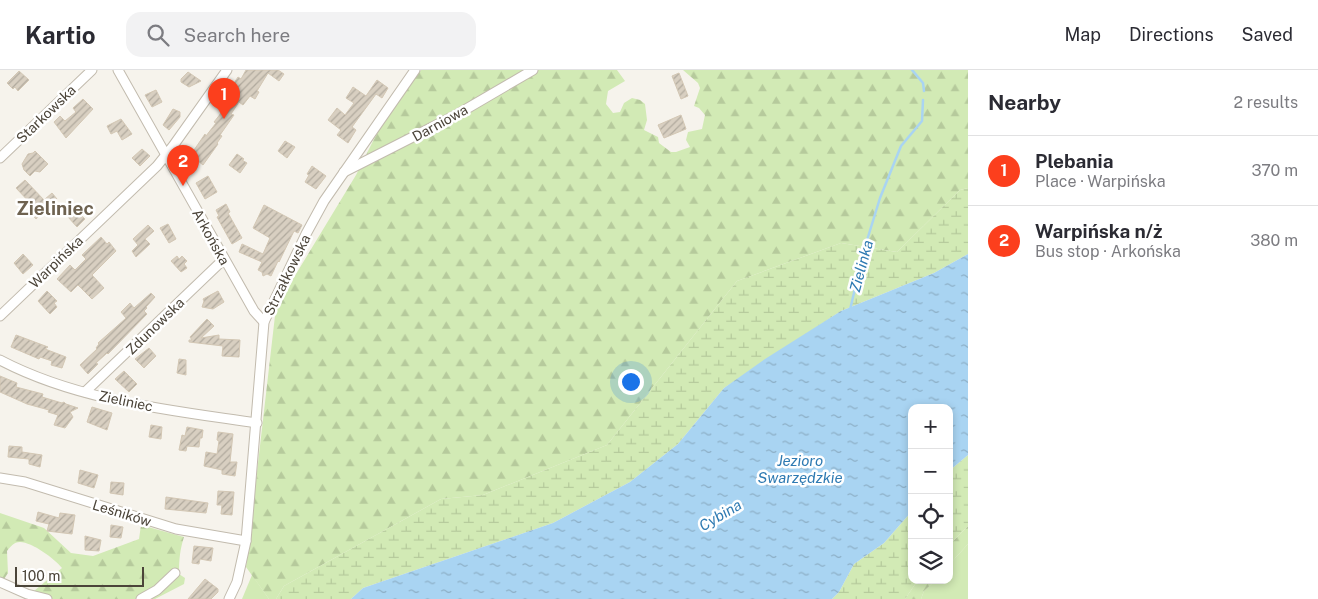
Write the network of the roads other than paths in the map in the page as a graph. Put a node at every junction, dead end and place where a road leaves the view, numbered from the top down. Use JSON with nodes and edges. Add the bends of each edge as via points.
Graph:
{"nodes":[{"id":1,"x":92,"y":70,"type":"edge"},
{"id":2,"x":118,"y":70,"type":"edge"},
{"id":3,"x":227,"y":70,"type":"edge"},
{"id":4,"x":415,"y":70,"type":"edge"},
{"id":5,"x":533,"y":70,"type":"edge"},
{"id":6,"x":165,"y":156,"type":"junction"},
{"id":7,"x":0,"y":158,"type":"edge"},
{"id":8,"x":344,"y":172,"type":"junction"},
{"id":9,"x":224,"y":259,"type":"junction"},
{"id":10,"x":0,"y":316,"type":"edge"},
{"id":11,"x":264,"y":322,"type":"junction"},
{"id":12,"x":0,"y":360,"type":"edge"},
{"id":13,"x":85,"y":392,"type":"junction"},
{"id":14,"x":256,"y":423,"type":"junction"},
{"id":15,"x":0,"y":478,"type":"edge"},
{"id":16,"x":246,"y":542,"type":"junction"},
{"id":17,"x":175,"y":573,"type":"dead end"},
{"id":18,"x":0,"y":582,"type":"edge"},
{"id":19,"x":47,"y":599,"type":"edge"},
{"id":20,"x":141,"y":599,"type":"edge"},
{"id":21,"x":229,"y":599,"type":"edge"}],
"edges":[{"from":1,"to":7,"type":"street","name":"Starkowska"},
{"from":2,"to":6,"type":"street","name":"Arkońska"},
{"from":3,"to":6,"type":"street","name":"Warpińska"},
{"from":4,"to":8,"type":"street","name":"Strzałkowska"},
{"from":5,"to":8,"type":"street","name":"Darniowa","via":[[456,115]]},
{"from":6,"to":9,"type":"street","name":"Arkońska"},
{"from":6,"to":10,"type":"street","name":"Warpińska"},
{"from":8,"to":11,"type":"street","name":"Strzałkowska","via":[[306,234]]},
{"from":9,"to":11,"type":"street","name":"Arkońska","via":[[254,311]]},
{"from":9,"to":13,"type":"street","name":"Zdunowska"},
{"from":11,"to":14,"type":"street","name":"Strzałkowska"},
{"from":12,"to":13,"type":"street","name":"Zieliniec","via":[[36,377]]},
{"from":13,"to":14,"type":"street","name":"Zieliniec"},
{"from":14,"to":16,"type":"street","name":"Strzałkowska"},
{"from":15,"to":16,"type":"street","name":"Leśników","via":[[25,482],[176,529]]},
{"from":16,"to":21,"type":"street","name":"Strzałkowska","via":[[239,576]]},
{"from":17,"to":20,"type":"street","via":[[157,590]]},
{"from":18,"to":19,"type":"street"}]}
